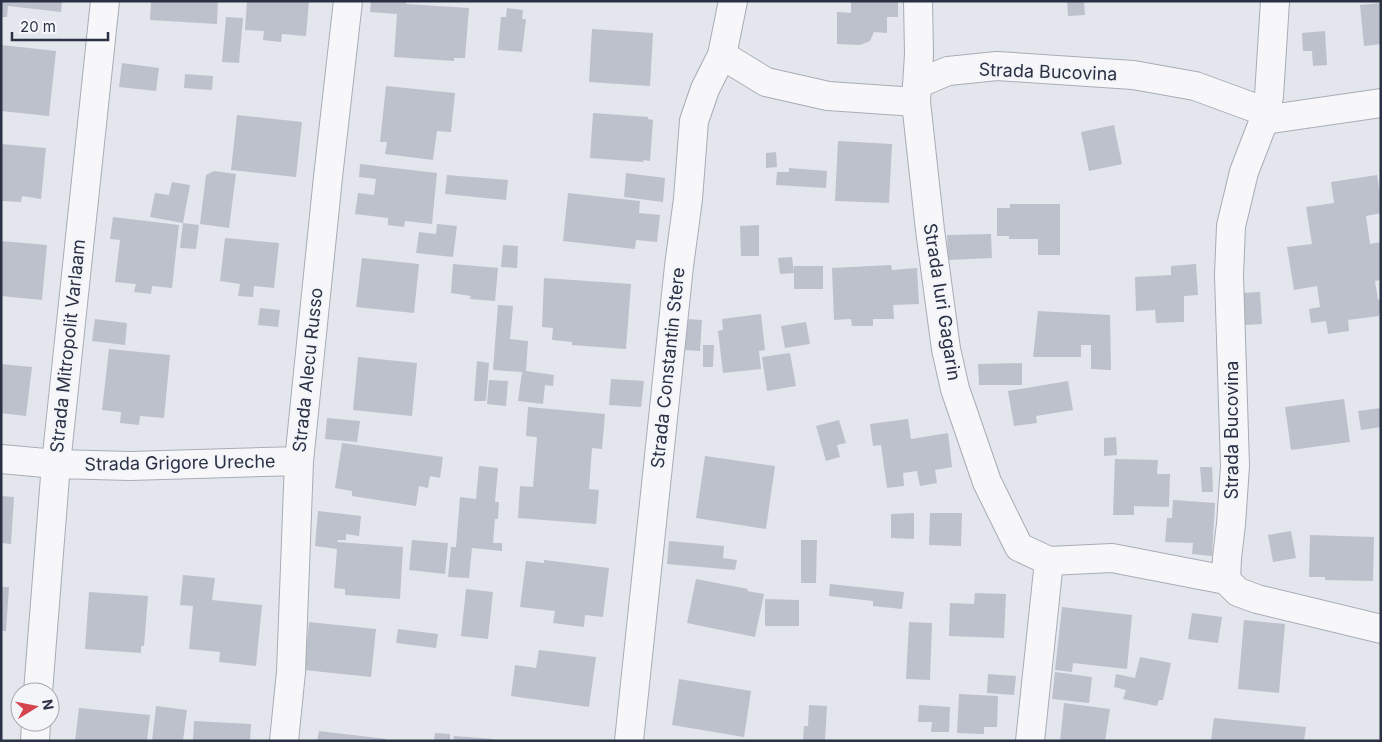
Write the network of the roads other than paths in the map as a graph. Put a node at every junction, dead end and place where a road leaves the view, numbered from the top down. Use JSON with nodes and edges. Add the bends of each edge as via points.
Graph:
{"nodes":[{"id":1,"x":105,"y":1,"type":"edge"},
{"id":2,"x":348,"y":1,"type":"edge"},
{"id":3,"x":733,"y":1,"type":"edge"},
{"id":4,"x":918,"y":1,"type":"edge"},
{"id":5,"x":1275,"y":1,"type":"edge"},
{"id":6,"x":722,"y":55,"type":"junction"},
{"id":7,"x":917,"y":93,"type":"junction"},
{"id":8,"x":1381,"y":103,"type":"edge"},
{"id":9,"x":1265,"y":116,"type":"junction"},
{"id":10,"x":1,"y":459,"type":"edge"},
{"id":11,"x":299,"y":461,"type":"junction"},
{"id":12,"x":56,"y":464,"type":"junction"},
{"id":13,"x":1050,"y":561,"type":"junction"},
{"id":14,"x":1226,"y":580,"type":"junction"},
{"id":15,"x":1381,"y":629,"type":"edge"},
{"id":16,"x":39,"y":682,"type":"edge"},
{"id":17,"x":284,"y":741,"type":"edge"},
{"id":18,"x":629,"y":741,"type":"edge"},
{"id":19,"x":1030,"y":741,"type":"edge"}],
"edges":[{"from":1,"to":12,"type":"street","name":"Strada Mitropolit Varlaam"},
{"from":2,"to":11,"type":"street","name":"Strada Alecu Russo"},
{"from":3,"to":6,"type":"street","name":"Strada Constantin Stere"},
{"from":4,"to":7,"type":"street","name":"Strada Iuri Gagarin"},
{"from":5,"to":9,"type":"street","name":"Strada Bucovina"},
{"from":6,"to":7,"type":"street","via":[[766,82],[828,96]]},
{"from":6,"to":18,"type":"street","name":"Strada Constantin Stere","via":[[694,121]]},
{"from":7,"to":9,"type":"street","name":"Strada Bucovina","via":[[948,71],[997,66],[1133,75],[1195,86]]},
{"from":7,"to":13,"type":"street","name":"Strada Iuri Gagarin","via":[[931,240],[946,349],[955,389],[987,482],[1019,546]]},
{"from":8,"to":9,"type":"street","name":"Strada Bucovina"},
{"from":9,"to":14,"type":"street","name":"Strada Bucovina","via":[[1244,172],[1231,226],[1229,275],[1235,466]]},
{"from":10,"to":12,"type":"street","name":"Strada Grigore Ureche"},
{"from":11,"to":12,"type":"street","name":"Strada Grigore Ureche","via":[[130,466]]},
{"from":11,"to":17,"type":"street","name":"Strada Alecu Russo","via":[[291,672]]},
{"from":12,"to":16,"type":"street","name":"Strada Mitropolit Varlaam"},
{"from":13,"to":14,"type":"street","name":"Strada Iuri Gagarin","via":[[1112,558]]},
{"from":13,"to":19,"type":"street"},
{"from":14,"to":15,"type":"street","via":[[1238,592],[1257,599]]}]}
